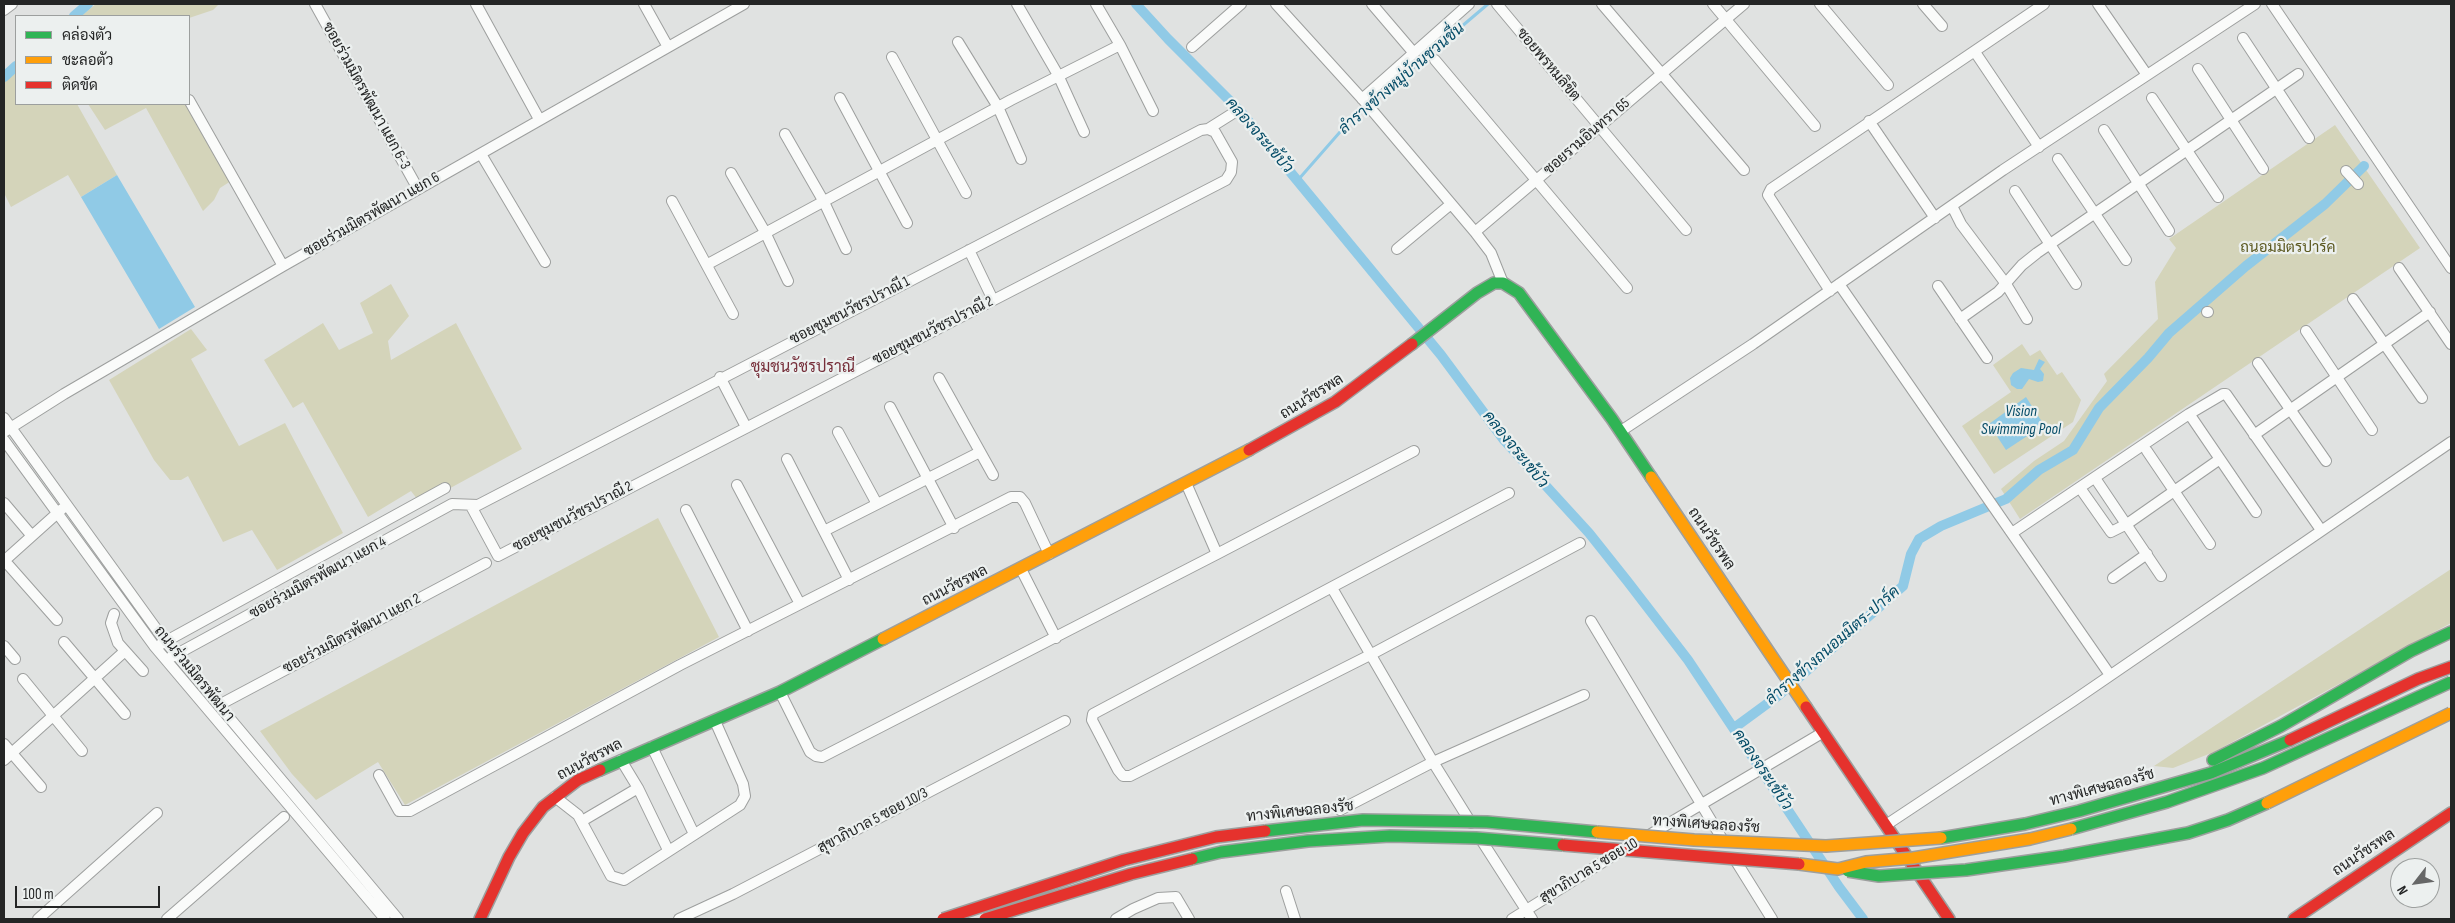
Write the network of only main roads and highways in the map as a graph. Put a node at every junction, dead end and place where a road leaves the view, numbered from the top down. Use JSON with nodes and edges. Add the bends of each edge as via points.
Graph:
{"nodes":[{"id":1,"x":2451,"y":632,"type":"edge"},
{"id":2,"x":2451,"y":667,"type":"edge"},
{"id":3,"x":2451,"y":682,"type":"edge"},
{"id":4,"x":2448,"y":715,"type":"edge"},
{"id":5,"x":2169,"y":786,"type":"junction"},
{"id":6,"x":2451,"y":813,"type":"edge"},
{"id":7,"x":1838,"y":869,"type":"junction"},
{"id":8,"x":480,"y":919,"type":"edge"},
{"id":9,"x":943,"y":919,"type":"edge"},
{"id":10,"x":985,"y":919,"type":"edge"},
{"id":11,"x":1948,"y":919,"type":"edge"},
{"id":12,"x":2294,"y":919,"type":"edge"}],
"edges":[{"from":1,"to":5,"type":"main road"},
{"from":2,"to":5,"type":"main road","name":"ทางพิเศษฉลองรัช","via":[[2418,679],[2254,756]]},
{"from":3,"to":7,"type":"main road","name":"ทางพิเศษฉลองรัช","bridge":true,"via":[[2262,768],[2125,815],[2030,839],[1913,858],[1866,862]]},
{"from":4,"to":7,"type":"main road","bridge":true,"via":[[2299,789],[2228,820],[2188,833],[1966,870],[1879,876]]},
{"from":5,"to":9,"type":"main road","name":"ทางพิเศษฉลองรัช","bridge":true,"via":[[2025,824],[1940,838],[1826,846],[1694,840],[1488,822],[1407,819],[1304,826],[1216,837],[1124,860]]},
{"from":6,"to":12,"type":"main road","name":"ถนนวัชรพล"},
{"from":7,"to":10,"type":"main road","name":"ทางพิเศษฉลองรัช","bridge":true,"via":[[1476,838],[1390,836],[1308,841],[1221,852],[1122,877]]},
{"from":8,"to":11,"type":"main road","name":"ถนนวัชรพล","via":[[523,833],[543,807],[578,780],[780,692],[1319,412],[1485,286],[1503,283],[1519,294],[1621,431]]}]}
